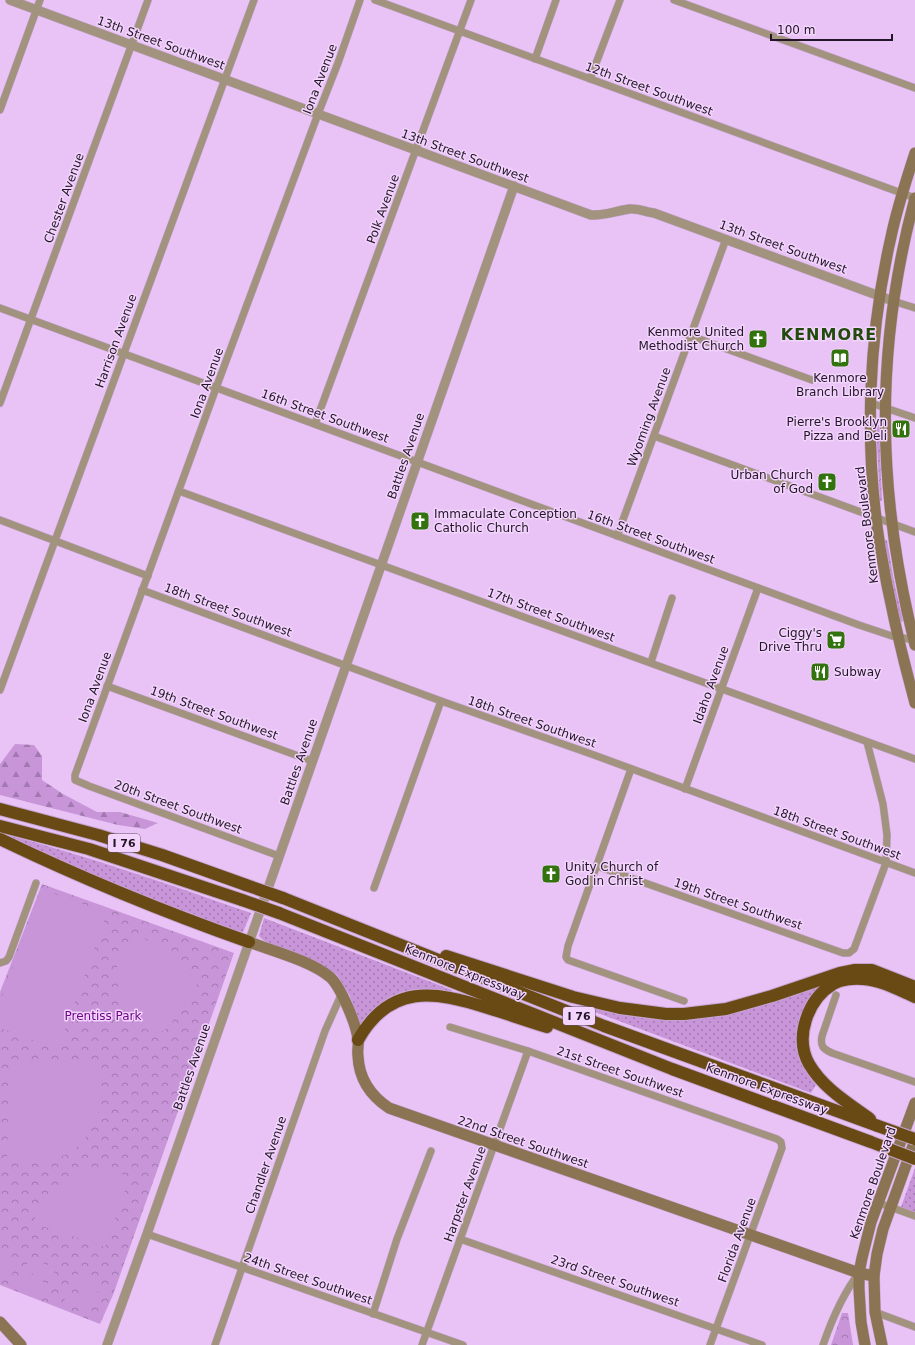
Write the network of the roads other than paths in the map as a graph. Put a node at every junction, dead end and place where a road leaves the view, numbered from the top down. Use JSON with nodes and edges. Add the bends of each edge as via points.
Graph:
{"nodes":[{"id":1,"x":10,"y":0,"type":"edge"},
{"id":2,"x":40,"y":0,"type":"edge"},
{"id":3,"x":148,"y":0,"type":"edge"},
{"id":4,"x":254,"y":0,"type":"edge"},
{"id":5,"x":360,"y":0,"type":"edge"},
{"id":6,"x":375,"y":0,"type":"edge"},
{"id":7,"x":471,"y":0,"type":"edge"},
{"id":8,"x":556,"y":0,"type":"edge"},
{"id":9,"x":620,"y":0,"type":"edge"},
{"id":10,"x":674,"y":0,"type":"edge"},
{"id":11,"x":36,"y":10,"type":"junction"},
{"id":12,"x":460,"y":31,"type":"junction"},
{"id":13,"x":132,"y":45,"type":"junction"},
{"id":14,"x":535,"y":59,"type":"junction"},
{"id":15,"x":225,"y":79,"type":"junction"},
{"id":16,"x":590,"y":79,"type":"junction"},
{"id":17,"x":915,"y":88,"type":"edge"},
{"id":18,"x":2,"y":101,"type":"edge"},
{"id":19,"x":0,"y":110,"type":"edge"},
{"id":20,"x":318,"y":114,"type":"junction"},
{"id":21,"x":416,"y":150,"type":"junction"},
{"id":22,"x":915,"y":153,"type":"edge"},
{"id":23,"x":514,"y":186,"type":"junction"},
{"id":24,"x":902,"y":194,"type":"junction"},
{"id":25,"x":915,"y":198,"type":"edge"},
{"id":26,"x":726,"y":239,"type":"junction"},
{"id":27,"x":880,"y":296,"type":"junction"},
{"id":28,"x":893,"y":301,"type":"junction"},
{"id":29,"x":0,"y":308,"type":"edge"},
{"id":30,"x":915,"y":308,"type":"edge"},
{"id":31,"x":31,"y":319,"type":"junction"},
{"id":32,"x":691,"y":336,"type":"junction"},
{"id":33,"x":123,"y":354,"type":"junction"},
{"id":34,"x":812,"y":380,"type":"dead end"},
{"id":35,"x":216,"y":388,"type":"junction"},
{"id":36,"x":0,"y":403,"type":"edge"},
{"id":37,"x":871,"y":403,"type":"junction"},
{"id":38,"x":885,"y":408,"type":"junction"},
{"id":39,"x":915,"y":418,"type":"edge"},
{"id":40,"x":315,"y":424,"type":"junction"},
{"id":41,"x":654,"y":436,"type":"junction"},
{"id":42,"x":417,"y":462,"type":"junction"},
{"id":43,"x":179,"y":490,"type":"junction"},
{"id":44,"x":877,"y":518,"type":"junction"},
{"id":45,"x":0,"y":520,"type":"edge"},
{"id":46,"x":891,"y":524,"type":"junction"},
{"id":47,"x":915,"y":532,"type":"edge"},
{"id":48,"x":617,"y":536,"type":"junction"},
{"id":49,"x":55,"y":541,"type":"junction"},
{"id":50,"x":381,"y":565,"type":"junction"},
{"id":51,"x":148,"y":576,"type":"junction"},
{"id":52,"x":758,"y":588,"type":"junction"},
{"id":53,"x":142,"y":590,"type":"junction"},
{"id":54,"x":672,"y":598,"type":"dead end"},
{"id":55,"x":898,"y":637,"type":"junction"},
{"id":56,"x":914,"y":642,"type":"edge"},
{"id":57,"x":651,"y":662,"type":"junction"},
{"id":58,"x":346,"y":666,"type":"junction"},
{"id":59,"x":107,"y":686,"type":"junction"},
{"id":60,"x":722,"y":688,"type":"junction"},
{"id":61,"x":0,"y":690,"type":"edge"},
{"id":62,"x":441,"y":701,"type":"junction"},
{"id":63,"x":915,"y":703,"type":"edge"},
{"id":64,"x":867,"y":742,"type":"junction"},
{"id":65,"x":915,"y":759,"type":"edge"},
{"id":66,"x":312,"y":762,"type":"junction"},
{"id":67,"x":631,"y":769,"type":"junction"},
{"id":68,"x":75,"y":775,"type":"joint"},
{"id":69,"x":685,"y":789,"type":"junction"},
{"id":70,"x":0,"y":809,"type":"edge"},
{"id":71,"x":0,"y":826,"type":"edge"},
{"id":72,"x":0,"y":839,"type":"edge"},
{"id":73,"x":279,"y":856,"type":"junction"},
{"id":74,"x":886,"y":862,"type":"junction"},
{"id":75,"x":596,"y":866,"type":"junction"},
{"id":76,"x":915,"y":873,"type":"edge"},
{"id":77,"x":36,"y":883,"type":"dead end"},
{"id":78,"x":374,"y":888,"type":"dead end"},
{"id":79,"x":363,"y":931,"type":"junction"},
{"id":80,"x":249,"y":942,"type":"junction"},
{"id":81,"x":0,"y":963,"type":"edge"},
{"id":82,"x":915,"y":986,"type":"edge"},
{"id":83,"x":342,"y":993,"type":"junction"},
{"id":84,"x":836,"y":995,"type":"dead end"},
{"id":85,"x":915,"y":997,"type":"edge"},
{"id":86,"x":684,"y":1001,"type":"dead end"},
{"id":87,"x":450,"y":1027,"type":"dead end"},
{"id":88,"x":358,"y":1040,"type":"junction"},
{"id":89,"x":528,"y":1051,"type":"junction"},
{"id":90,"x":672,"y":1068,"type":"junction"},
{"id":91,"x":915,"y":1082,"type":"edge"},
{"id":92,"x":915,"y":1105,"type":"edge"},
{"id":93,"x":878,"y":1126,"type":"junction"},
{"id":94,"x":915,"y":1140,"type":"edge"},
{"id":95,"x":781,"y":1142,"type":"joint"},
{"id":96,"x":494,"y":1145,"type":"junction"},
{"id":97,"x":430,"y":1151,"type":"dead end"},
{"id":98,"x":915,"y":1159,"type":"edge"},
{"id":99,"x":879,"y":1203,"type":"junction"},
{"id":100,"x":891,"y":1207,"type":"junction"},
{"id":101,"x":915,"y":1216,"type":"edge"},
{"id":102,"x":147,"y":1234,"type":"junction"},
{"id":103,"x":750,"y":1235,"type":"junction"},
{"id":104,"x":460,"y":1239,"type":"junction"},
{"id":105,"x":242,"y":1268,"type":"junction"},
{"id":106,"x":859,"y":1273,"type":"junction"},
{"id":107,"x":874,"y":1276,"type":"junction"},
{"id":108,"x":875,"y":1312,"type":"junction"},
{"id":109,"x":373,"y":1314,"type":"junction"},
{"id":110,"x":0,"y":1322,"type":"edge"},
{"id":111,"x":915,"y":1327,"type":"edge"},
{"id":112,"x":716,"y":1329,"type":"junction"},
{"id":113,"x":427,"y":1332,"type":"junction"},
{"id":114,"x":11,"y":1340,"type":"edge"},
{"id":115,"x":21,"y":1345,"type":"edge"},
{"id":116,"x":107,"y":1345,"type":"edge"},
{"id":117,"x":215,"y":1345,"type":"edge"},
{"id":118,"x":422,"y":1345,"type":"edge"},
{"id":119,"x":463,"y":1345,"type":"edge"},
{"id":120,"x":710,"y":1345,"type":"edge"},
{"id":121,"x":762,"y":1345,"type":"edge"},
{"id":122,"x":823,"y":1345,"type":"edge"},
{"id":123,"x":865,"y":1345,"type":"edge"},
{"id":124,"x":882,"y":1345,"type":"edge"}],
"edges":[{"from":1,"to":11,"type":"street","name":"13th Street Southwest"},
{"from":2,"to":11,"type":"street"},
{"from":3,"to":13,"type":"street","name":"Chester Avenue"},
{"from":4,"to":15,"type":"street","name":"Harrison Avenue"},
{"from":5,"to":20,"type":"street","name":"Iona Avenue"},
{"from":6,"to":12,"type":"street","name":"12th Street Southwest"},
{"from":7,"to":12,"type":"street","name":"Polk Avenue"},
{"from":8,"to":14,"type":"street"},
{"from":9,"to":16,"type":"street"},
{"from":10,"to":17,"type":"street"},
{"from":11,"to":13,"type":"street","name":"13th Street Southwest"},
{"from":11,"to":18,"type":"street"},
{"from":12,"to":14,"type":"street","name":"12th Street Southwest"},
{"from":12,"to":21,"type":"street","name":"Polk Avenue"},
{"from":13,"to":15,"type":"street","name":"13th Street Southwest"},
{"from":13,"to":31,"type":"street","name":"Chester Avenue"},
{"from":14,"to":16,"type":"street","name":"12th Street Southwest"},
{"from":15,"to":20,"type":"street","name":"13th Street Southwest"},
{"from":15,"to":33,"type":"street","name":"Harrison Avenue"},
{"from":16,"to":24,"type":"street","name":"12th Street Southwest"},
{"from":18,"to":19,"type":"street"},
{"from":20,"to":21,"type":"street","name":"13th Street Southwest"},
{"from":20,"to":35,"type":"street","name":"Iona Avenue"},
{"from":21,"to":23,"type":"street","name":"13th Street Southwest"},
{"from":21,"to":40,"type":"street","name":"Polk Avenue"},
{"from":22,"to":24,"type":"main road","name":"Kenmore Boulevard"},
{"from":23,"to":26,"type":"street","name":"13th Street Southwest","via":[[591,215],[639,210]]},
{"from":23,"to":42,"type":"street","name":"Battles Avenue"},
{"from":24,"to":25,"type":"street","name":"12th Street Southwest"},
{"from":24,"to":27,"type":"main road","name":"Kenmore Boulevard"},
{"from":25,"to":28,"type":"main road","name":"Kenmore Boulevard"},
{"from":26,"to":27,"type":"street","name":"13th Street Southwest"},
{"from":26,"to":32,"type":"street","name":"Wyoming Avenue"},
{"from":27,"to":28,"type":"street","name":"13th Street Southwest"},
{"from":27,"to":37,"type":"main road","name":"Kenmore Boulevard"},
{"from":28,"to":30,"type":"street","name":"13th Street Southwest"},
{"from":28,"to":38,"type":"main road","name":"Kenmore Boulevard"},
{"from":29,"to":31,"type":"street","name":"16th Street Southwest"},
{"from":31,"to":33,"type":"street","name":"16th Street Southwest"},
{"from":31,"to":36,"type":"street","name":"Chester Avenue"},
{"from":32,"to":34,"type":"street"},
{"from":32,"to":41,"type":"street","name":"Wyoming Avenue"},
{"from":33,"to":35,"type":"street","name":"16th Street Southwest"},
{"from":33,"to":49,"type":"street","name":"Harrison Avenue"},
{"from":35,"to":40,"type":"street","name":"16th Street Southwest"},
{"from":35,"to":43,"type":"street","name":"Iona Avenue"},
{"from":37,"to":38,"type":"street"},
{"from":37,"to":44,"type":"main road","name":"Kenmore Boulevard","via":[[872,472]]},
{"from":38,"to":39,"type":"street"},
{"from":38,"to":46,"type":"main road","name":"Kenmore Boulevard"},
{"from":40,"to":42,"type":"street","name":"16th Street Southwest"},
{"from":41,"to":44,"type":"street"},
{"from":41,"to":48,"type":"street","name":"Wyoming Avenue"},
{"from":42,"to":48,"type":"street","name":"16th Street Southwest"},
{"from":42,"to":50,"type":"street","name":"Battles Avenue"},
{"from":43,"to":50,"type":"street","name":"17th Street Southwest"},
{"from":43,"to":51,"type":"street","name":"Iona Avenue"},
{"from":44,"to":46,"type":"street"},
{"from":44,"to":55,"type":"main road","name":"Kenmore Boulevard"},
{"from":45,"to":49,"type":"street"},
{"from":46,"to":47,"type":"street"},
{"from":46,"to":56,"type":"main road","name":"Kenmore Boulevard"},
{"from":48,"to":52,"type":"street","name":"16th Street Southwest"},
{"from":49,"to":51,"type":"street"},
{"from":49,"to":61,"type":"street","name":"Harrison Avenue"},
{"from":50,"to":57,"type":"street","name":"17th Street Southwest"},
{"from":50,"to":58,"type":"street","name":"Battles Avenue"},
{"from":51,"to":53,"type":"street","name":"Iona Avenue"},
{"from":52,"to":55,"type":"street","name":"16th Street Southwest"},
{"from":52,"to":60,"type":"street","name":"Idaho Avenue"},
{"from":53,"to":58,"type":"street","name":"18th Street Southwest"},
{"from":53,"to":59,"type":"street","name":"Iona Avenue"},
{"from":54,"to":57,"type":"street"},
{"from":55,"to":56,"type":"street","name":"16th Street Southwest"},
{"from":55,"to":63,"type":"main road","name":"Kenmore Boulevard"},
{"from":57,"to":60,"type":"street","name":"17th Street Southwest"},
{"from":58,"to":62,"type":"street","name":"18th Street Southwest"},
{"from":58,"to":66,"type":"street","name":"Battles Avenue"},
{"from":59,"to":66,"type":"street","name":"19th Street Southwest"},
{"from":59,"to":68,"type":"street","name":"Iona Avenue"},
{"from":60,"to":64,"type":"street","name":"17th Street Southwest"},
{"from":60,"to":69,"type":"street","name":"Idaho Avenue"},
{"from":62,"to":67,"type":"street","name":"18th Street Southwest"},
{"from":62,"to":78,"type":"street"},
{"from":64,"to":65,"type":"street","name":"17th Street Southwest"},
{"from":64,"to":74,"type":"street","via":[[883,804],[887,836]]},
{"from":66,"to":73,"type":"street","name":"Battles Avenue"},
{"from":67,"to":69,"type":"street","name":"18th Street Southwest"},
{"from":67,"to":75,"type":"street"},
{"from":68,"to":73,"type":"street","name":"20th Street Southwest","via":[[75,780],[89,786]]},
{"from":69,"to":74,"type":"street","name":"18th Street Southwest"},
{"from":70,"to":79,"type":"highway","name":"Kenmore Expressway","number":"I 76","bridge":true,"via":[[162,855],[283,898]]},
{"from":71,"to":90,"type":"highway","name":"Kenmore Expressway","number":"I 76","bridge":true,"via":[[89,849],[279,913]]},
{"from":72,"to":80,"type":"highway","via":[[95,883]]},
{"from":73,"to":80,"type":"street","name":"Battles Avenue"},
{"from":74,"to":75,"type":"street","name":"19th Street Southwest","via":[[854,949],[850,953],[843,953]]},
{"from":74,"to":76,"type":"street","name":"18th Street Southwest"},
{"from":75,"to":86,"type":"street","via":[[566,957],[568,960]]},
{"from":77,"to":81,"type":"street","via":[[8,957]]},
{"from":79,"to":82,"type":"highway","via":[[573,997],[647,1012],[684,1014],[726,1009],[855,970],[872,970]]},
{"from":79,"to":93,"type":"highway","name":"Kenmore Expressway","number":"I 76","via":[[604,1026]]},
{"from":80,"to":83,"type":"main road","name":"22nd Street Southwest","via":[[323,972],[332,978]]},
{"from":80,"to":102,"type":"street","name":"Battles Avenue"},
{"from":83,"to":88,"type":"main road","name":"22nd Street Southwest"},
{"from":83,"to":105,"type":"street","name":"Chandler Avenue","via":[[325,1031]]},
{"from":84,"to":91,"type":"street","via":[[822,1036],[822,1047],[832,1053]]},
{"from":85,"to":93,"type":"highway","via":[[884,984],[864,979],[849,980],[835,983],[823,992],[809,1010],[806,1020],[804,1048],[808,1062],[817,1076]]},
{"from":87,"to":89,"type":"street","name":"21st Street Southwest"},
{"from":88,"to":90,"type":"highway","via":[[375,1016],[385,1007],[409,997],[442,996],[460,999]]},
{"from":88,"to":96,"type":"main road","name":"22nd Street Southwest","via":[[361,1074],[365,1085],[379,1102],[389,1108]]},
{"from":89,"to":95,"type":"street","name":"21st Street Southwest"},
{"from":89,"to":96,"type":"street","name":"Harpster Avenue"},
{"from":90,"to":98,"type":"highway","name":"Kenmore Expressway","number":"I 76","bridge":true},
{"from":92,"to":99,"type":"main road","name":"Kenmore Boulevard"},
{"from":93,"to":94,"type":"highway","name":"Kenmore Expressway","number":"I 76","bridge":true},
{"from":94,"to":100,"type":"main road","name":"Kenmore Boulevard"},
{"from":95,"to":103,"type":"street","name":"Florida Avenue","via":[[782,1148]]},
{"from":96,"to":103,"type":"main road","name":"22nd Street Southwest"},
{"from":96,"to":104,"type":"street","name":"Harpster Avenue"},
{"from":97,"to":109,"type":"street"},
{"from":99,"to":100,"type":"street"},
{"from":99,"to":106,"type":"main road","name":"Kenmore Boulevard","via":[[867,1235]]},
{"from":100,"to":101,"type":"street"},
{"from":100,"to":107,"type":"main road","name":"Kenmore Boulevard","via":[[876,1254]]},
{"from":102,"to":105,"type":"street","name":"24th Street Southwest"},
{"from":102,"to":116,"type":"street","name":"Battles Avenue"},
{"from":103,"to":106,"type":"main road","name":"22nd Street Southwest"},
{"from":103,"to":112,"type":"street","name":"Florida Avenue"},
{"from":104,"to":112,"type":"street","name":"23rd Street Southwest"},
{"from":104,"to":113,"type":"street","name":"Harpster Avenue"},
{"from":105,"to":109,"type":"street","name":"24th Street Southwest"},
{"from":105,"to":117,"type":"street","name":"Chandler Avenue"},
{"from":106,"to":107,"type":"main road","name":"22nd Street Southwest"},
{"from":106,"to":122,"type":"street","via":[[837,1308]]},
{"from":106,"to":123,"type":"main road","name":"Kenmore Boulevard","via":[[861,1322]]},
{"from":107,"to":108,"type":"main road","name":"Kenmore Boulevard"},
{"from":108,"to":111,"type":"street"},
{"from":108,"to":124,"type":"main road","name":"Kenmore Boulevard"},
{"from":109,"to":113,"type":"street","name":"24th Street Southwest"},
{"from":110,"to":114,"type":"main road"},
{"from":112,"to":120,"type":"street","name":"Florida Avenue"},
{"from":112,"to":121,"type":"street","name":"23rd Street Southwest"},
{"from":113,"to":118,"type":"street","name":"Harpster Avenue"},
{"from":113,"to":119,"type":"street","name":"24th Street Southwest"},
{"from":114,"to":115,"type":"main road"}]}
